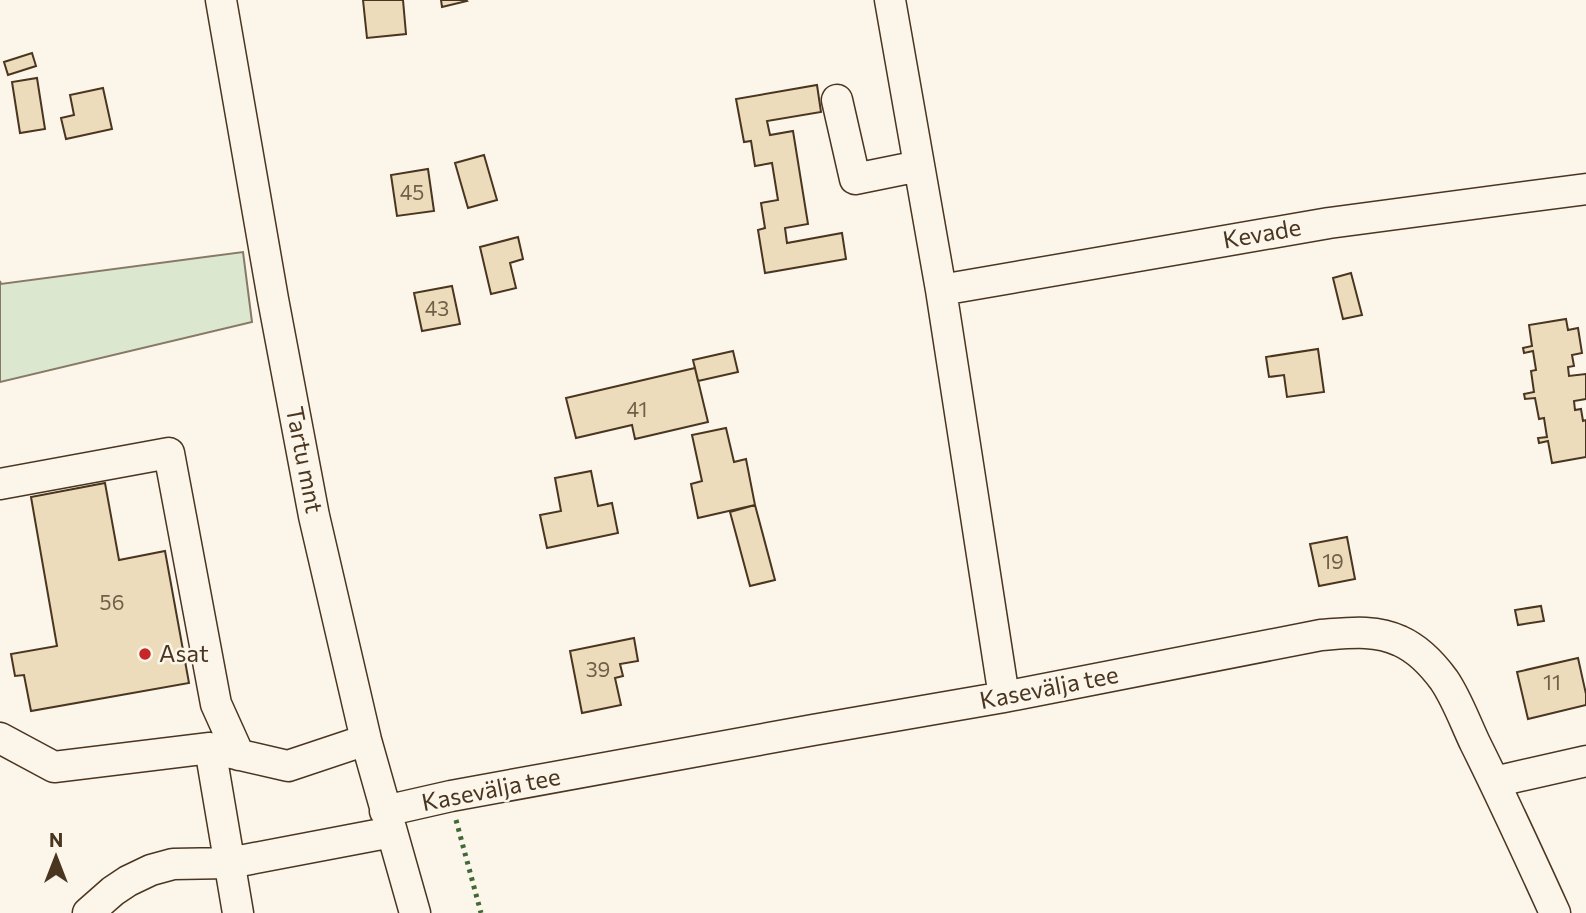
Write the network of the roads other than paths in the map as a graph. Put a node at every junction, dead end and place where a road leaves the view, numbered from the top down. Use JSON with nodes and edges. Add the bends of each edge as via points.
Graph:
{"nodes":[{"id":1,"x":221,"y":0,"type":"edge"},
{"id":2,"x":890,"y":0,"type":"edge"},
{"id":3,"x":837,"y":100,"type":"dead end"},
{"id":4,"x":919,"y":166,"type":"junction"},
{"id":5,"x":1586,"y":189,"type":"edge"},
{"id":6,"x":940,"y":290,"type":"junction"},
{"id":7,"x":0,"y":484,"type":"edge"},
{"id":8,"x":1004,"y":697,"type":"junction"},
{"id":9,"x":1,"y":734,"type":"edge"},
{"id":10,"x":366,"y":740,"type":"junction"},
{"id":11,"x":210,"y":748,"type":"junction"},
{"id":12,"x":239,"y":755,"type":"junction"},
{"id":13,"x":1586,"y":761,"type":"edge"},
{"id":14,"x":1494,"y":782,"type":"junction"},
{"id":15,"x":388,"y":822,"type":"junction"},
{"id":16,"x":229,"y":863,"type":"junction"},
{"id":17,"x":88,"y":913,"type":"edge"},
{"id":18,"x":238,"y":913,"type":"edge"},
{"id":19,"x":415,"y":913,"type":"edge"},
{"id":20,"x":1555,"y":913,"type":"edge"}],
"edges":[{"from":1,"to":10,"type":"street","name":"Tartu mnt","via":[[314,516]]},
{"from":2,"to":4,"type":"street"},
{"from":3,"to":4,"type":"street","via":[[855,179]]},
{"from":4,"to":6,"type":"street"},
{"from":5,"to":6,"type":"street","name":"Kevade","via":[[1329,223]]},
{"from":6,"to":8,"type":"street"},
{"from":7,"to":12,"type":"street","via":[[169,453],[216,704]]},
{"from":8,"to":14,"type":"street","name":"Kasevälja tee","via":[[1321,635],[1379,634],[1400,641],[1432,664],[1446,683]]},
{"from":8,"to":15,"type":"street","name":"Kasevälja tee","via":[[451,796]]},
{"from":9,"to":11,"type":"street","via":[[54,767]]},
{"from":10,"to":12,"type":"street","via":[[288,766]]},
{"from":10,"to":15,"type":"street","name":"Tartu mnt"},
{"from":11,"to":12,"type":"street"},
{"from":11,"to":16,"type":"street"},
{"from":13,"to":14,"type":"street"},
{"from":14,"to":20,"type":"street","name":"Kasevälja tee"},
{"from":15,"to":16,"type":"street","name":"Kasevälja tee"},
{"from":15,"to":19,"type":"street","name":"Tartu mnt"},
{"from":16,"to":17,"type":"street","name":"Kasevälja tee","via":[[173,864],[151,870],[113,891]]},
{"from":16,"to":18,"type":"street"}]}
